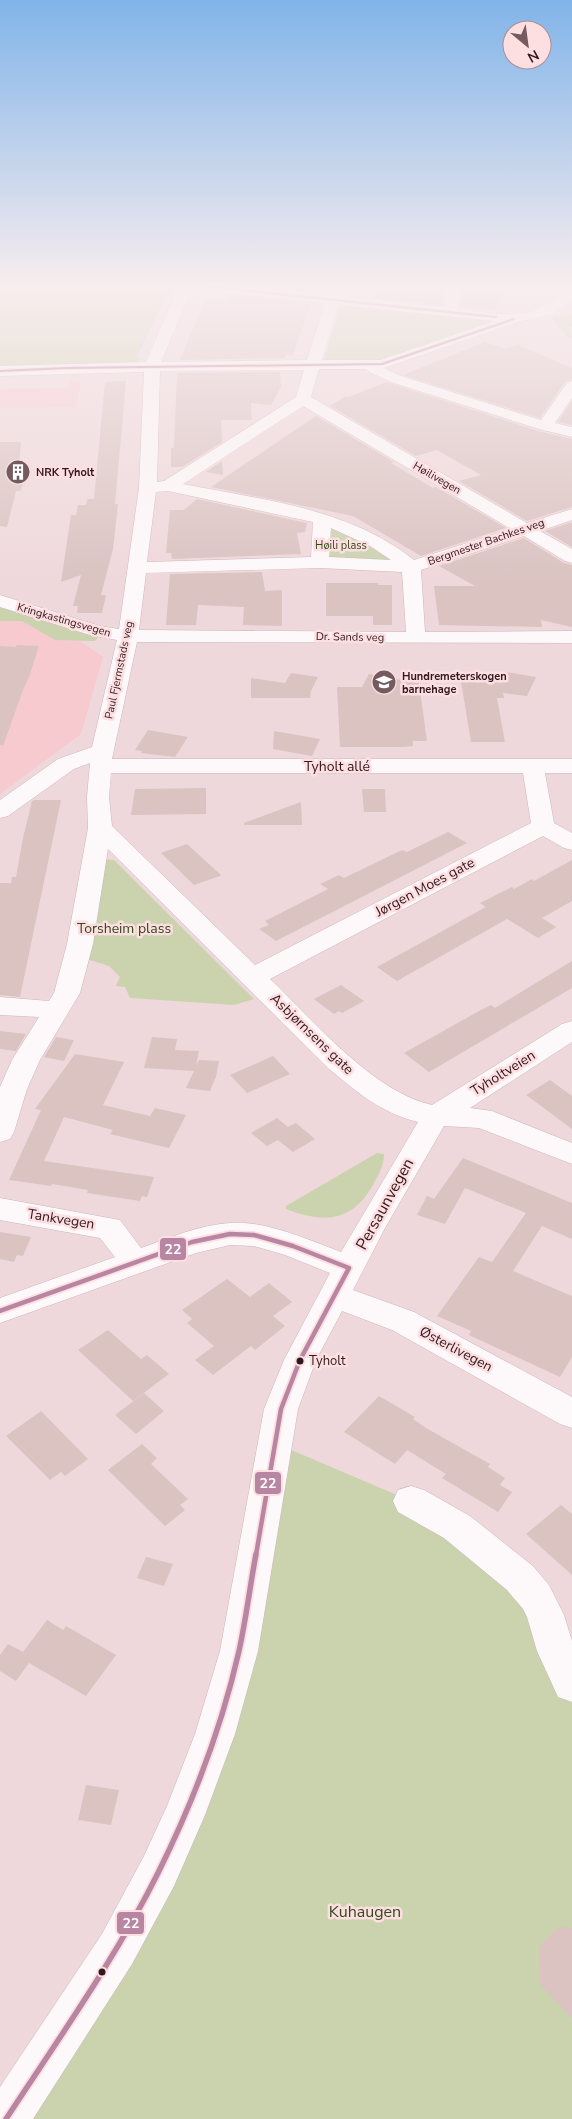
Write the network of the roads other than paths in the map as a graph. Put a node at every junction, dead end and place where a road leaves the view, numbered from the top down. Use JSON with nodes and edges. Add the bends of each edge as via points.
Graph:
{"nodes":[{"id":1,"x":152,"y":385,"type":"edge"},
{"id":2,"x":307,"y":385,"type":"edge"},
{"id":3,"x":415,"y":385,"type":"edge"},
{"id":4,"x":572,"y":386,"type":"edge"},
{"id":5,"x":303,"y":399,"type":"junction"},
{"id":6,"x":545,"y":426,"type":"junction"},
{"id":7,"x":572,"y":432,"type":"edge"},
{"id":8,"x":158,"y":487,"type":"junction"},
{"id":9,"x":572,"y":514,"type":"edge"},
{"id":10,"x":322,"y":518,"type":"junction"},
{"id":11,"x":525,"y":529,"type":"junction"},
{"id":12,"x":572,"y":558,"type":"edge"},
{"id":13,"x":320,"y":562,"type":"junction"},
{"id":14,"x":412,"y":567,"type":"junction"},
{"id":15,"x":136,"y":568,"type":"junction"},
{"id":16,"x":0,"y":601,"type":"edge"},
{"id":17,"x":128,"y":636,"type":"junction"},
{"id":18,"x":572,"y":637,"type":"edge"},
{"id":19,"x":416,"y":638,"type":"junction"},
{"id":20,"x":101,"y":759,"type":"junction"},
{"id":21,"x":534,"y":766,"type":"junction"},
{"id":22,"x":572,"y":766,"type":"edge"},
{"id":23,"x":0,"y":811,"type":"edge"},
{"id":24,"x":543,"y":826,"type":"junction"},
{"id":25,"x":100,"y":828,"type":"junction"},
{"id":26,"x":572,"y":843,"type":"edge"},
{"id":27,"x":253,"y":977,"type":"junction"},
{"id":28,"x":0,"y":1006,"type":"edge"},
{"id":29,"x":55,"y":1010,"type":"junction"},
{"id":30,"x":572,"y":1030,"type":"edge"},
{"id":31,"x":436,"y":1116,"type":"junction"},
{"id":32,"x":0,"y":1132,"type":"edge"},
{"id":33,"x":572,"y":1154,"type":"edge"},
{"id":34,"x":0,"y":1208,"type":"edge"},
{"id":35,"x":134,"y":1263,"type":"junction"},
{"id":36,"x":342,"y":1282,"type":"junction"},
{"id":37,"x":0,"y":1311,"type":"edge"},
{"id":38,"x":572,"y":1414,"type":"edge"},
{"id":39,"x":411,"y":1501,"type":"dead end"},
{"id":40,"x":572,"y":1684,"type":"edge"},
{"id":41,"x":6,"y":2119,"type":"edge"}],
"edges":[{"from":1,"to":8,"type":"street","name":"Paul Fjermstads veg","via":[[151,439]]},
{"from":2,"to":5,"type":"street"},
{"from":3,"to":6,"type":"street"},
{"from":4,"to":6,"type":"street"},
{"from":5,"to":8,"type":"street"},
{"from":5,"to":11,"type":"street","name":"Høilivegen"},
{"from":6,"to":7,"type":"street"},
{"from":8,"to":10,"type":"street"},
{"from":8,"to":15,"type":"street","name":"Paul Fjermstads veg"},
{"from":9,"to":11,"type":"street","name":"Bergmester Bachkes veg"},
{"from":10,"to":13,"type":"street"},
{"from":10,"to":14,"type":"street","via":[[370,538]]},
{"from":11,"to":12,"type":"street","name":"Høilivegen"},
{"from":11,"to":14,"type":"street","name":"Bergmester Bachkes veg"},
{"from":13,"to":14,"type":"street"},
{"from":13,"to":15,"type":"street"},
{"from":14,"to":19,"type":"street","name":"Bergmester Bachkes veg"},
{"from":15,"to":17,"type":"street","name":"Paul Fjermstads veg"},
{"from":16,"to":17,"type":"street","name":"Kringkastingsvegen","via":[[97,631]]},
{"from":17,"to":19,"type":"street","name":"Dr. Sands veg"},
{"from":17,"to":20,"type":"street","name":"Paul Fjermstads veg"},
{"from":18,"to":19,"type":"street","name":"Dr. Sands veg"},
{"from":20,"to":21,"type":"street","name":"Tyholt allé"},
{"from":20,"to":23,"type":"street","name":"Tyholt allé","via":[[66,764]]},
{"from":20,"to":25,"type":"street","name":"Paul Fjermstads veg"},
{"from":21,"to":22,"type":"street","name":"Tyholt allé"},
{"from":21,"to":24,"type":"street"},
{"from":24,"to":26,"type":"street"},
{"from":24,"to":27,"type":"street","name":"Jørgen Moes gate"},
{"from":25,"to":27,"type":"street","name":"Asbjørnsens gate"},
{"from":25,"to":29,"type":"street","name":"Paul Fjermstads veg","via":[[77,956],[67,993]]},
{"from":27,"to":31,"type":"street","name":"Asbjørnsens gate","via":[[366,1085],[409,1110]]},
{"from":28,"to":29,"type":"street"},
{"from":29,"to":32,"type":"street","name":"Paul Fjermstads veg","via":[[13,1088]]},
{"from":30,"to":31,"type":"street","name":"Tyholtveien"},
{"from":31,"to":33,"type":"street","name":"Asbjørnsens gate","via":[[482,1118]]},
{"from":31,"to":36,"type":"street","name":"Persaunvegen","via":[[371,1225]]},
{"from":34,"to":35,"type":"street","name":"Tankvegen","via":[[109,1228]]},
{"from":35,"to":36,"type":"street","via":[[192,1242],[230,1234],[254,1235],[293,1246]]},
{"from":35,"to":37,"type":"street"},
{"from":36,"to":38,"type":"street","name":"Østerlivegen","via":[[403,1321]]},
{"from":36,"to":41,"type":"street","name":"Persaunvegen","via":[[300,1360],[281,1409],[239,1652],[215,1734],[184,1814],[159,1871],[117,1949]]},
{"from":39,"to":40,"type":"street","via":[[457,1527],[520,1578],[536,1597],[545,1615],[556,1651]]}]}
